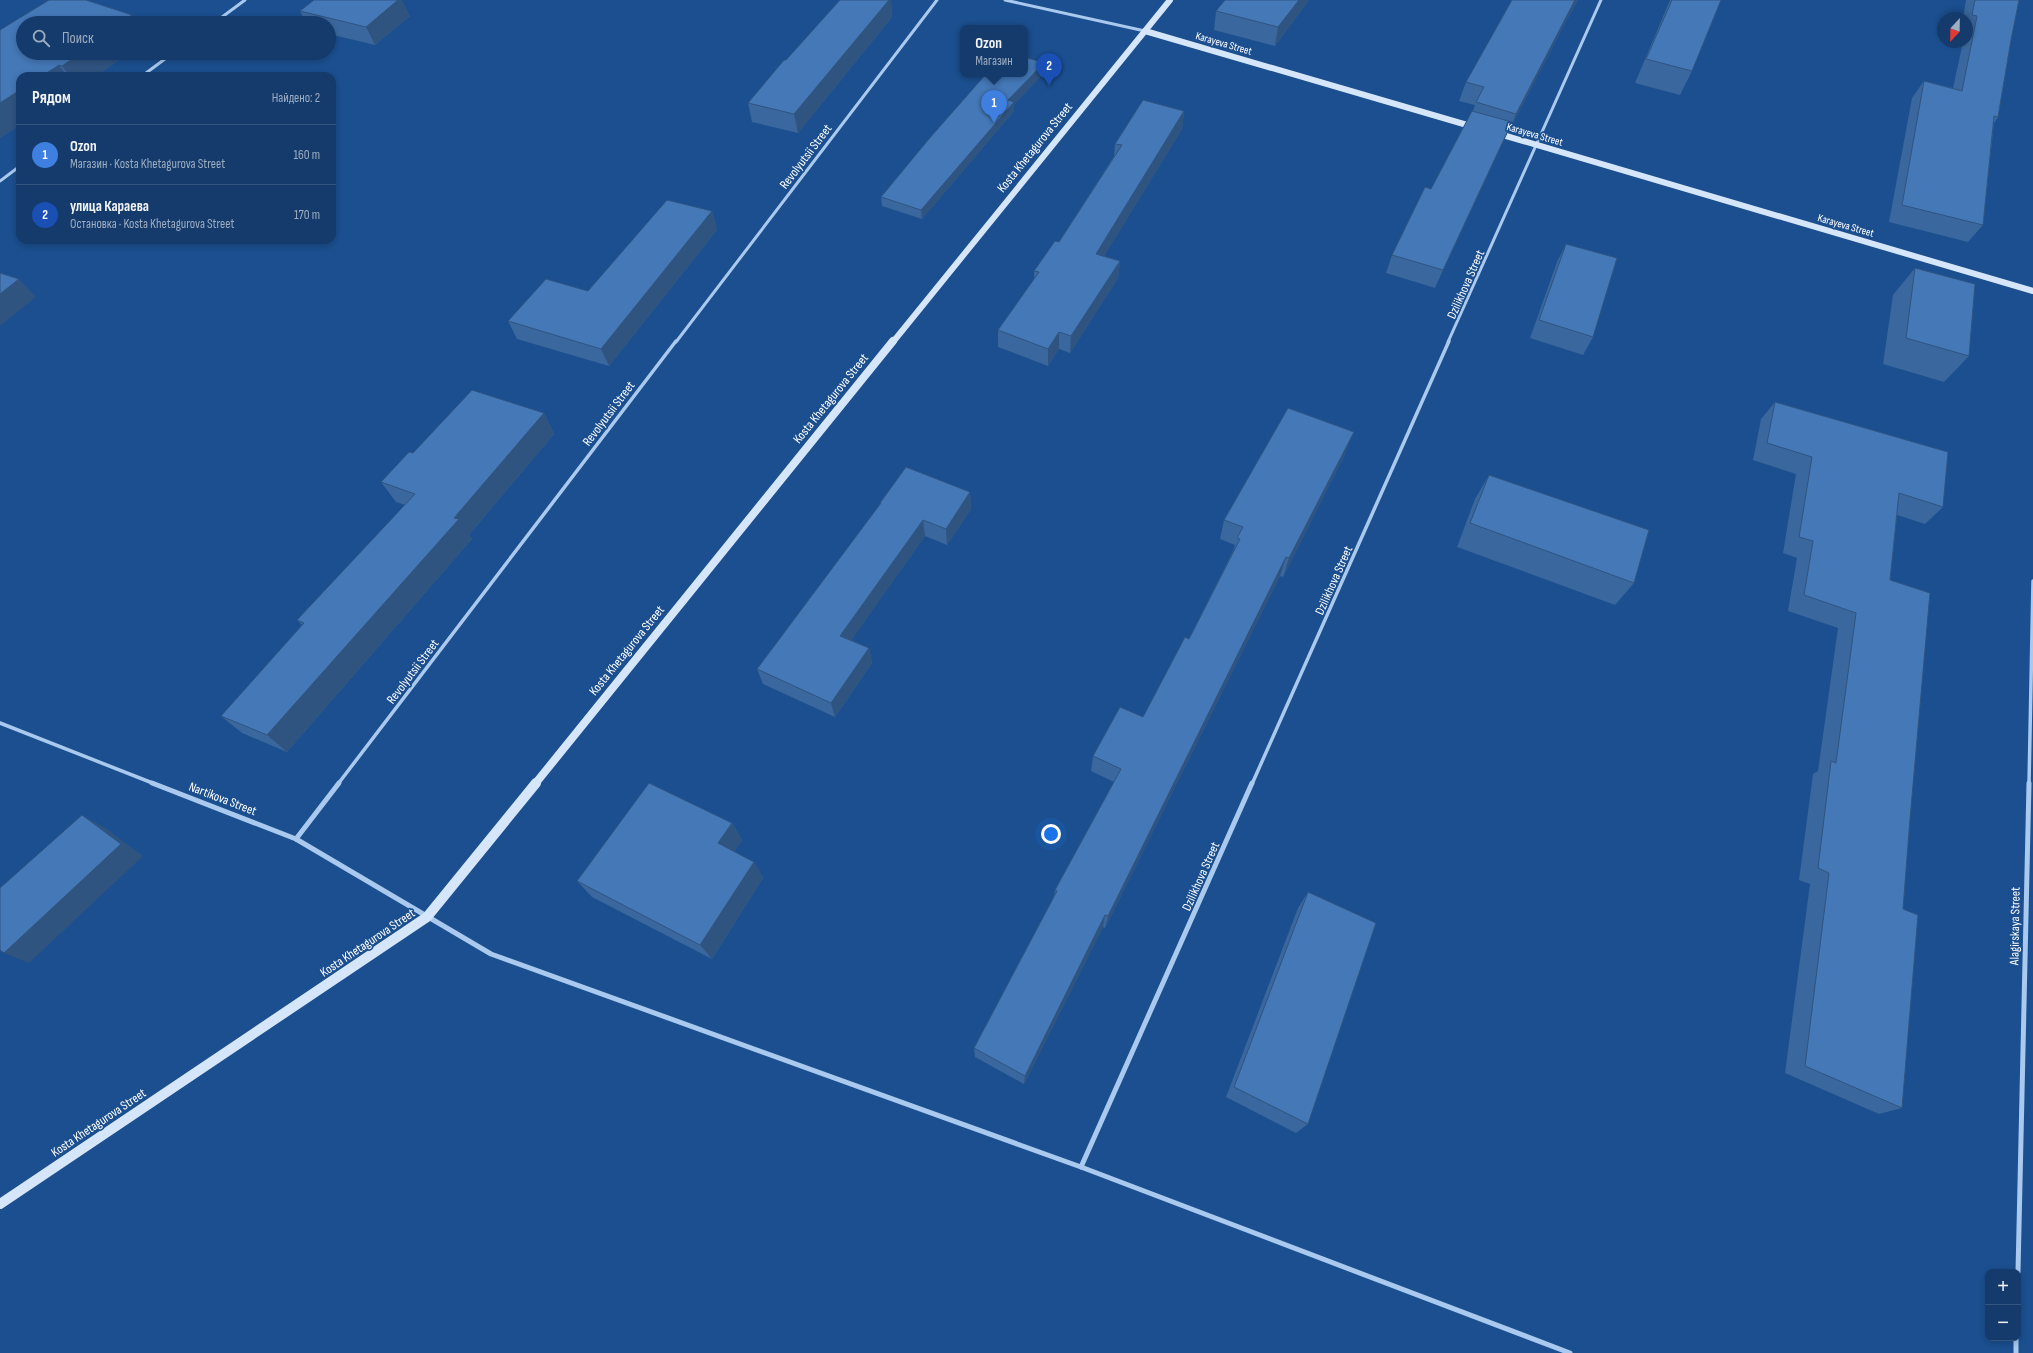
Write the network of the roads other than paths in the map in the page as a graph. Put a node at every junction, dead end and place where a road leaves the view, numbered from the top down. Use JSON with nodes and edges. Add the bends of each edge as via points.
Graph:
{"nodes":[{"id":1,"x":245,"y":0,"type":"edge"},
{"id":2,"x":937,"y":0,"type":"edge"},
{"id":3,"x":1005,"y":0,"type":"edge"},
{"id":4,"x":1170,"y":0,"type":"edge"},
{"id":5,"x":1601,"y":0,"type":"edge"},
{"id":6,"x":223,"y":16,"type":"edge"},
{"id":7,"x":1145,"y":30,"type":"junction"},
{"id":8,"x":164,"y":60,"type":"edge"},
{"id":9,"x":147,"y":72,"type":"edge"},
{"id":10,"x":1477,"y":128,"type":"edge"},
{"id":11,"x":1492,"y":132,"type":"edge"},
{"id":12,"x":1538,"y":145,"type":"junction"},
{"id":13,"x":16,"y":169,"type":"edge"},
{"id":14,"x":0,"y":181,"type":"edge"},
{"id":15,"x":2033,"y":291,"type":"edge"},
{"id":16,"x":2033,"y":580,"type":"edge"},
{"id":17,"x":0,"y":722,"type":"edge"},
{"id":18,"x":296,"y":839,"type":"junction"},
{"id":19,"x":427,"y":918,"type":"junction"},
{"id":20,"x":1081,"y":1167,"type":"junction"},
{"id":21,"x":0,"y":1204,"type":"edge"},
{"id":22,"x":2018,"y":1269,"type":"edge"},
{"id":23,"x":2016,"y":1341,"type":"edge"},
{"id":24,"x":1570,"y":1353,"type":"edge"},
{"id":25,"x":2016,"y":1353,"type":"edge"}],
"edges":[{"from":1,"to":6,"type":"street"},
{"from":2,"to":18,"type":"street","name":"Revolyutsii Street"},
{"from":3,"to":7,"type":"street","name":"Karayeva Street"},
{"from":4,"to":7,"type":"main road","name":"Kosta Khetagurova Street"},
{"from":5,"to":12,"type":"street","name":"Dzilikhova Street"},
{"from":7,"to":10,"type":"main road","name":"Karayeva Street"},
{"from":7,"to":19,"type":"main road","name":"Kosta Khetagurova Street"},
{"from":8,"to":9,"type":"street"},
{"from":11,"to":12,"type":"main road","name":"Karayeva Street"},
{"from":12,"to":15,"type":"main road","name":"Karayeva Street"},
{"from":12,"to":20,"type":"street","name":"Dzilikhova Street"},
{"from":13,"to":14,"type":"street"},
{"from":16,"to":22,"type":"street","name":"Alagirskaya Street"},
{"from":17,"to":18,"type":"street","name":"Nartikova Street"},
{"from":18,"to":19,"type":"street","name":"Nartikova Street"},
{"from":19,"to":20,"type":"street","name":"Nartikova Street","via":[[491,954]]},
{"from":19,"to":21,"type":"main road","name":"Kosta Khetagurova Street"},
{"from":20,"to":24,"type":"street","name":"Nartikova Street"},
{"from":23,"to":25,"type":"street"}]}
